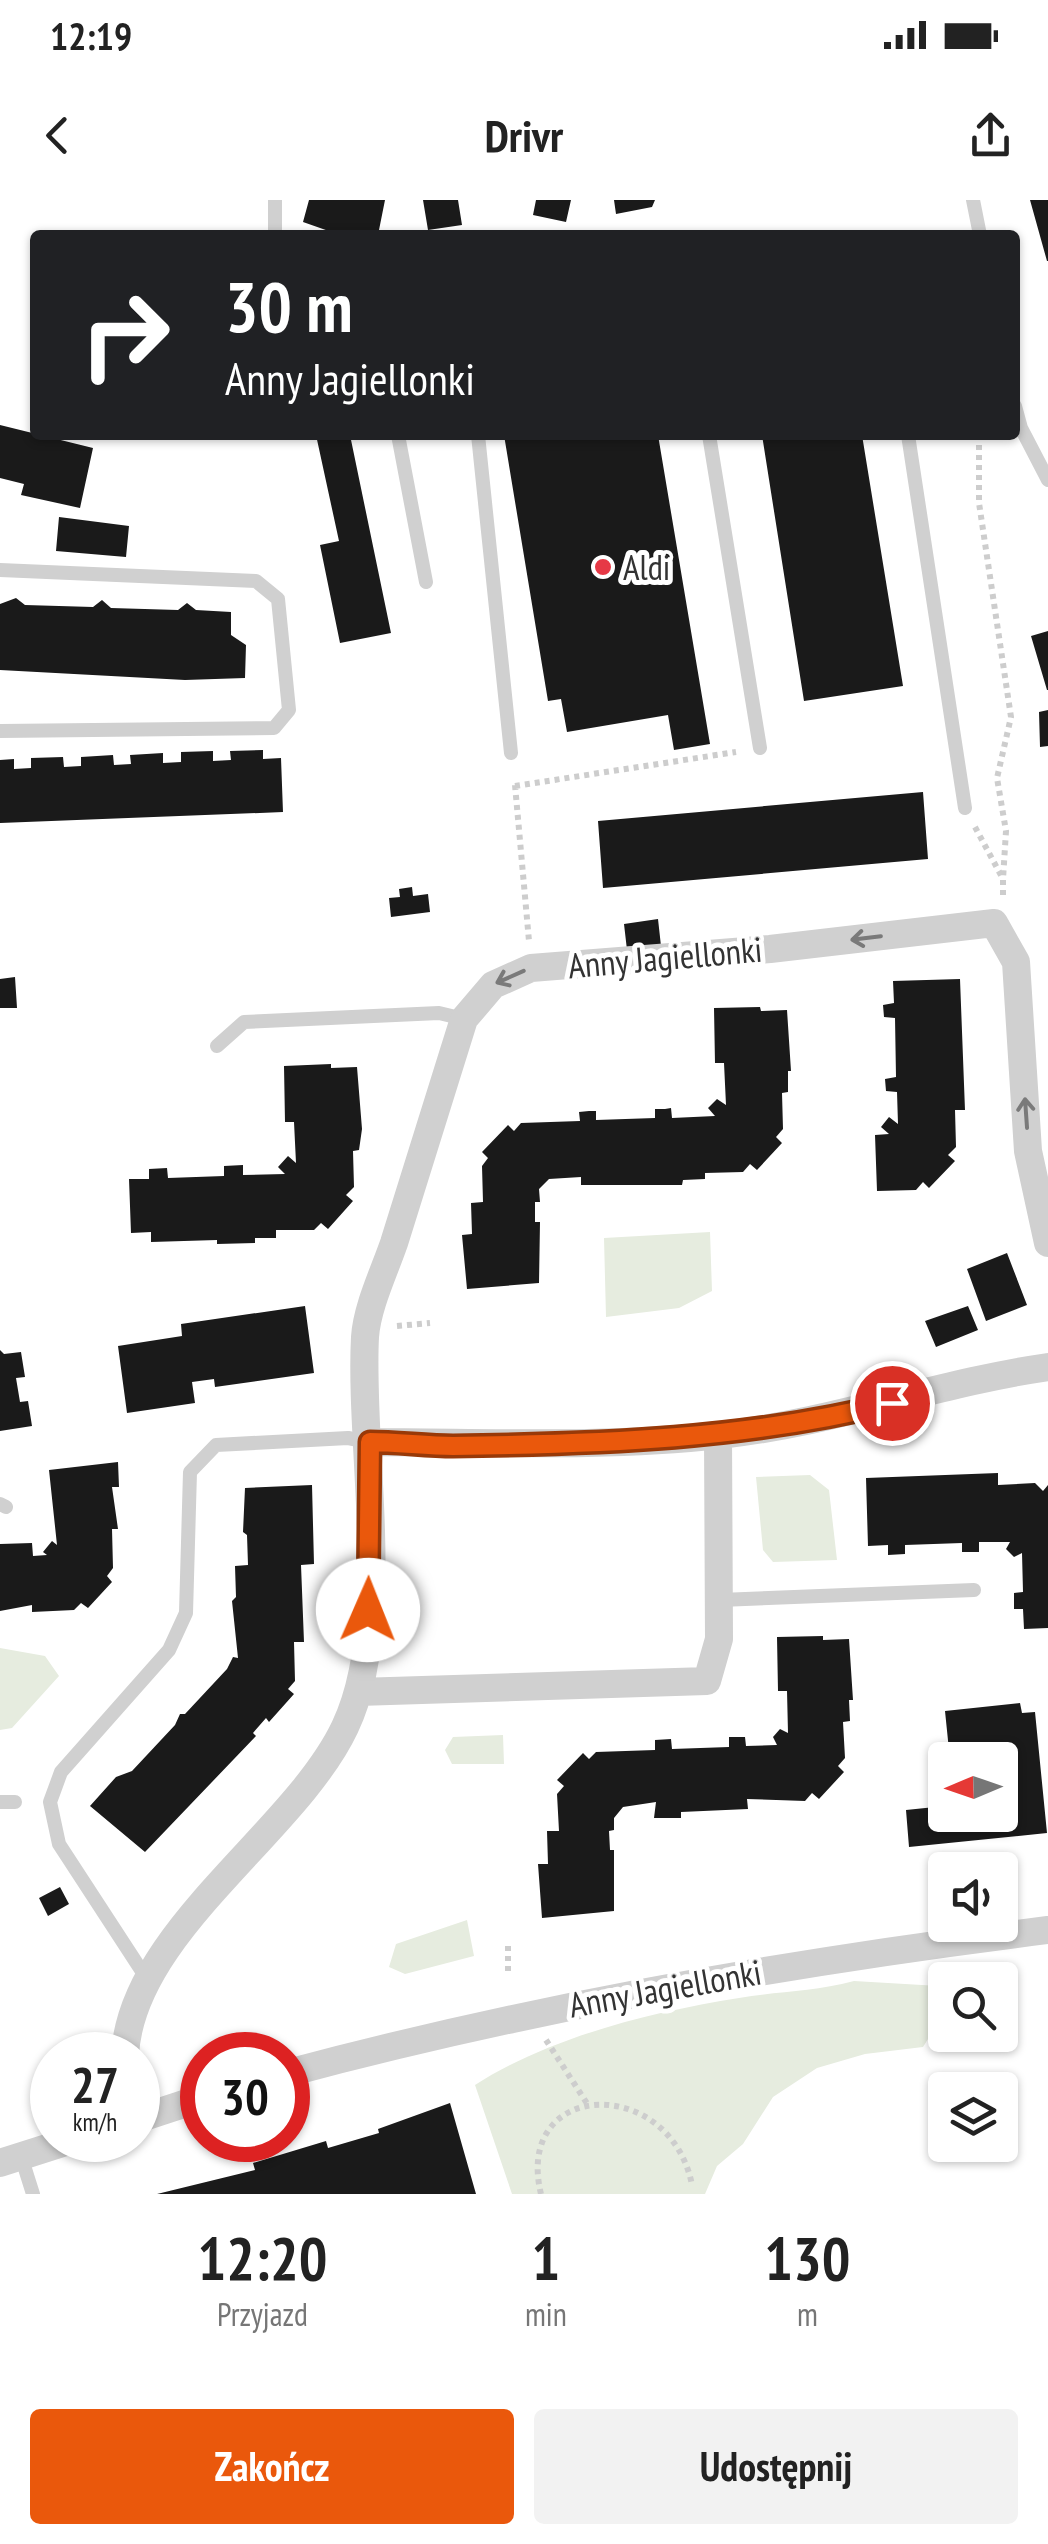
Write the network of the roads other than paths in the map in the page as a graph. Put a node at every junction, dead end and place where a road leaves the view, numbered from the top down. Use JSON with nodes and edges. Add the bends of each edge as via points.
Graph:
{"nodes":[{"id":1,"x":275,"y":200,"type":"edge"},
{"id":2,"x":974,"y":200,"type":"edge"},
{"id":3,"x":275,"y":230,"type":"edge"},
{"id":4,"x":979,"y":230,"type":"edge"},
{"id":5,"x":1020,"y":424,"type":"edge"},
{"id":6,"x":399,"y":440,"type":"edge"},
{"id":7,"x":479,"y":440,"type":"edge"},
{"id":8,"x":710,"y":440,"type":"edge"},
{"id":9,"x":909,"y":440,"type":"edge"},
{"id":10,"x":1048,"y":480,"type":"edge"},
{"id":11,"x":0,"y":570,"type":"edge"},
{"id":12,"x":426,"y":582,"type":"dead end"},
{"id":13,"x":0,"y":731,"type":"edge"},
{"id":14,"x":760,"y":748,"type":"road end"},
{"id":15,"x":511,"y":754,"type":"road end"},
{"id":16,"x":965,"y":808,"type":"road end"},
{"id":17,"x":464,"y":1019,"type":"junction"},
{"id":18,"x":218,"y":1046,"type":"dead end"},
{"id":19,"x":1048,"y":1243,"type":"edge"},
{"id":20,"x":1048,"y":1367,"type":"edge"},
{"id":21,"x":718,"y":1436,"type":"junction"},
{"id":22,"x":370,"y":1442,"type":"junction"},
{"id":23,"x":974,"y":1590,"type":"dead end"},
{"id":24,"x":720,"y":1600,"type":"junction"},
{"id":25,"x":358,"y":1692,"type":"junction"},
{"id":26,"x":1048,"y":1930,"type":"edge"},
{"id":27,"x":147,"y":1979,"type":"junction"},
{"id":28,"x":126,"y":2032,"type":"edge"},
{"id":29,"x":310,"y":2067,"type":"edge"},
{"id":30,"x":11,"y":2160,"type":"edge"},
{"id":31,"x":33,"y":2194,"type":"edge"}],
"edges":[{"from":1,"to":3,"type":"lane"},
{"from":2,"to":4,"type":"lane"},
{"from":5,"to":10,"type":"lane"},
{"from":6,"to":12,"type":"lane"},
{"from":7,"to":15,"type":"lane"},
{"from":8,"to":14,"type":"lane"},
{"from":9,"to":16,"type":"lane"},
{"from":11,"to":13,"type":"lane","via":[[256,582],[278,599],[289,710],[274,728]]},
{"from":17,"to":18,"type":"lane","via":[[438,1012],[244,1022]]},
{"from":19,"to":17,"type":"street","name":"Anny Jagiellonki","one_way":true,"via":[[1028,1151],[1016,962],[994,922],[531,968],[492,985]]},
{"from":17,"to":22,"type":"street","name":"Anny Jagiellonki","via":[[365,1334]]},
{"from":20,"to":21,"type":"street","via":[[830,1418]]},
{"from":21,"to":22,"type":"street","via":[[450,1446]]},
{"from":21,"to":24,"type":"street"},
{"from":22,"to":25,"type":"street","name":"Anny Jagiellonki","via":[[368,1643]]},
{"from":22,"to":27,"type":"lane","via":[[216,1445],[190,1472],[186,1613],[168,1650],[60,1772],[50,1802],[60,1844]]},
{"from":23,"to":24,"type":"lane"},
{"from":24,"to":25,"type":"street","via":[[719,1639],[707,1681]]},
{"from":25,"to":27,"type":"street","name":"Anny Jagiellonki","via":[[345,1729],[296,1796]]},
{"from":26,"to":29,"type":"street","name":"Anny Jagiellonki","via":[[618,1994]]},
{"from":27,"to":28,"type":"street","name":"Anny Jagiellonki"},
{"from":30,"to":31,"type":"lane"}]}
